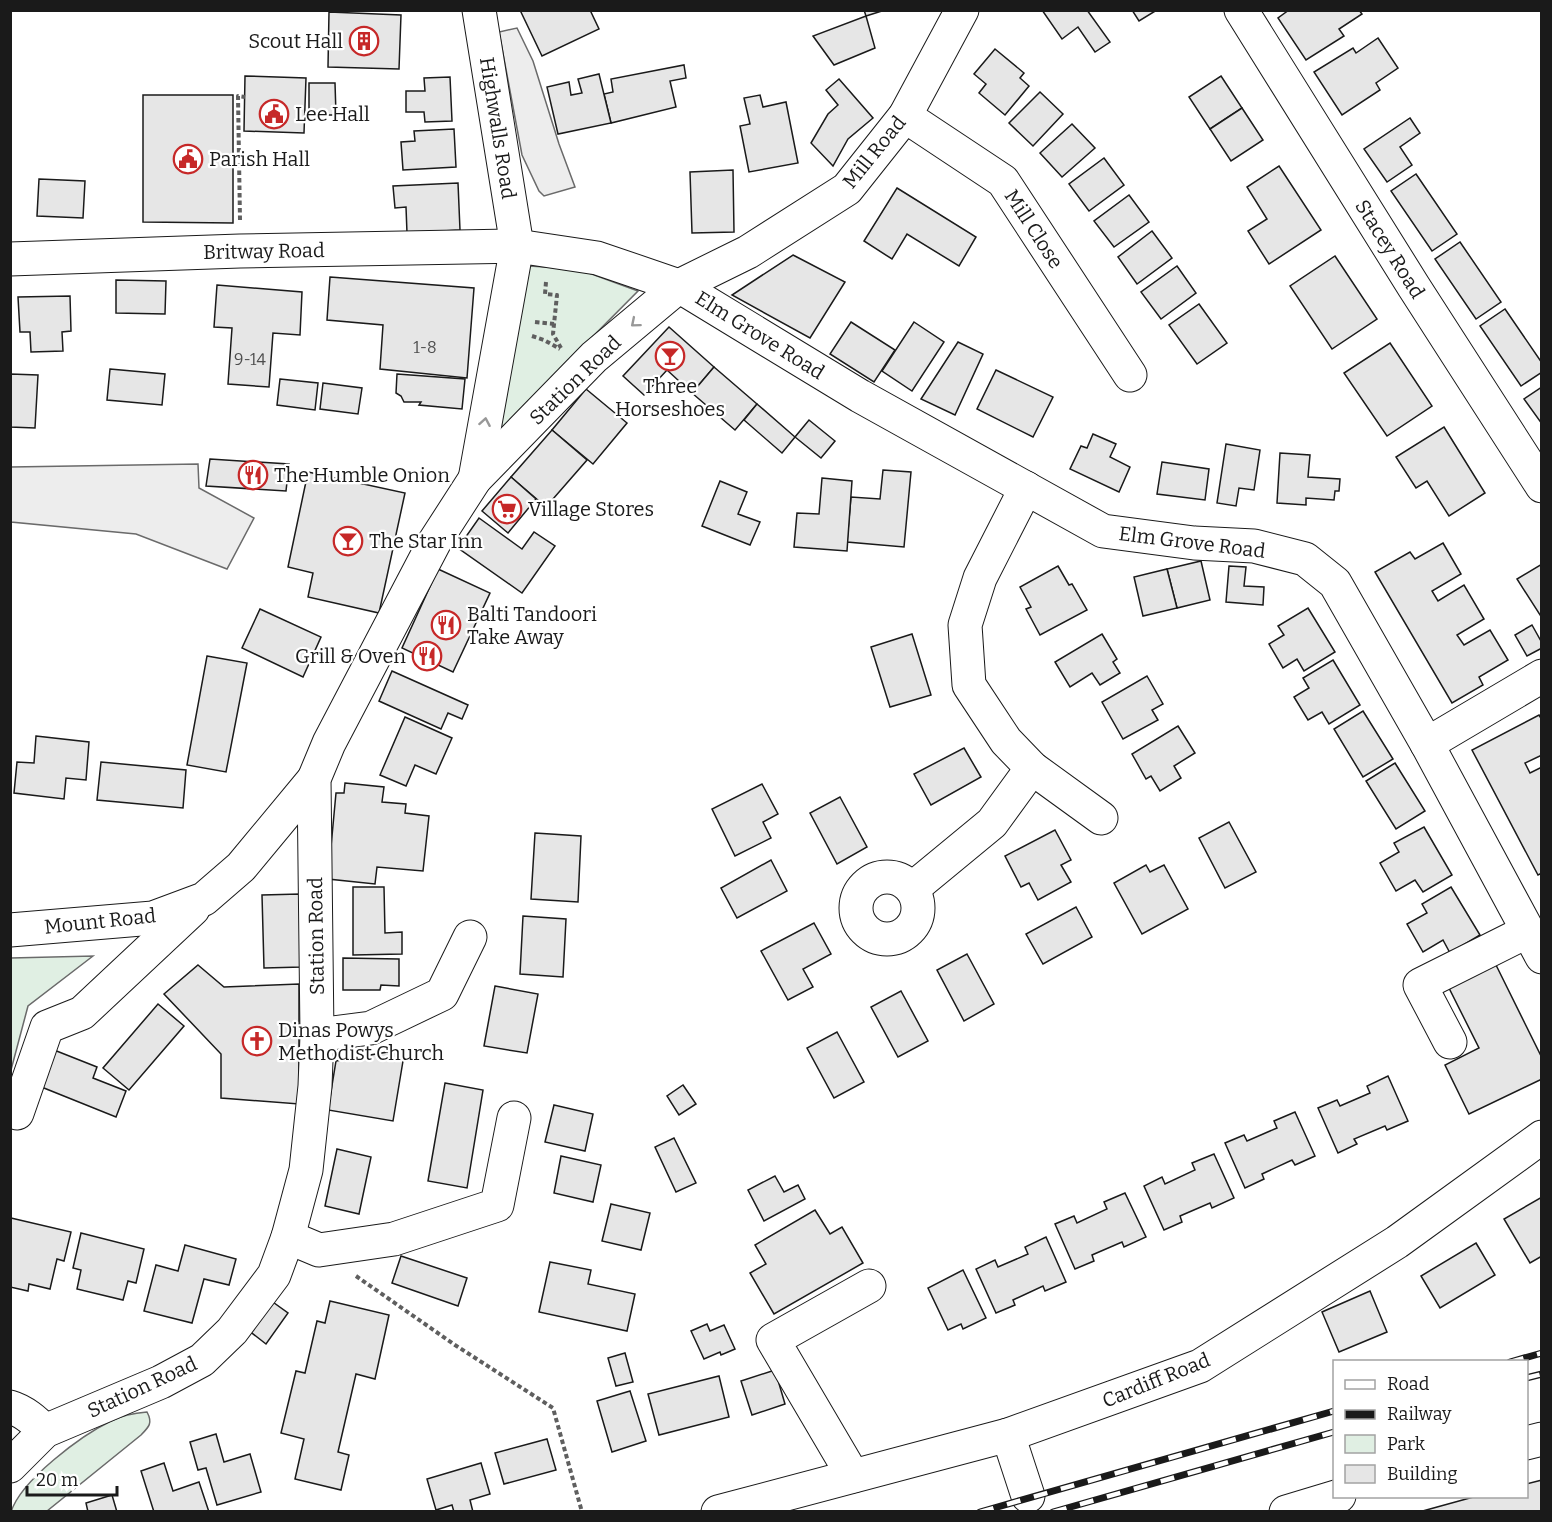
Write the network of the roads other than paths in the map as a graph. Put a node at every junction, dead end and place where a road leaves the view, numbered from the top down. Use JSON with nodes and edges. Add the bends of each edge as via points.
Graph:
{"nodes":[{"id":1,"x":480,"y":10,"type":"edge"},
{"id":2,"x":962,"y":10,"type":"edge"},
{"id":3,"x":1248,"y":13,"type":"edge"},
{"id":4,"x":905,"y":116,"type":"junction"},
{"id":5,"x":517,"y":246,"type":"junction"},
{"id":6,"x":549,"y":251,"type":"joint"},
{"id":7,"x":10,"y":259,"type":"edge"},
{"id":8,"x":680,"y":285,"type":"junction"},
{"id":9,"x":1131,"y":375,"type":"dead end"},
{"id":10,"x":475,"y":479,"type":"junction"},
{"id":11,"x":1542,"y":486,"type":"edge"},
{"id":12,"x":1026,"y":488,"type":"junction"},
{"id":13,"x":1542,"y":676,"type":"edge"},
{"id":14,"x":1427,"y":744,"type":"junction"},
{"id":15,"x":1032,"y":768,"type":"junction"},
{"id":16,"x":314,"y":779,"type":"junction"},
{"id":17,"x":1101,"y":818,"type":"dead end"},
{"id":18,"x":912,"y":889,"type":"dead end"},
{"id":19,"x":204,"y":899,"type":"junction"},
{"id":20,"x":10,"y":930,"type":"edge"},
{"id":21,"x":470,"y":937,"type":"dead end"},
{"id":22,"x":1534,"y":944,"type":"edge"},
{"id":23,"x":318,"y":1035,"type":"junction"},
{"id":24,"x":1450,"y":1042,"type":"dead end"},
{"id":25,"x":17,"y":1113,"type":"dead end"},
{"id":26,"x":514,"y":1118,"type":"dead end"},
{"id":27,"x":1542,"y":1137,"type":"edge"},
{"id":28,"x":288,"y":1237,"type":"junction"},
{"id":29,"x":869,"y":1286,"type":"dead end"},
{"id":30,"x":10,"y":1407,"type":"edge"},
{"id":31,"x":45,"y":1431,"type":"junction"},
{"id":32,"x":1008,"y":1435,"type":"junction"},
{"id":33,"x":10,"y":1466,"type":"edge"},
{"id":34,"x":853,"y":1476,"type":"junction"},
{"id":35,"x":1028,"y":1496,"type":"dead end"},
{"id":36,"x":1335,"y":1498,"type":"edge"},
{"id":37,"x":718,"y":1512,"type":"edge"},
{"id":38,"x":1286,"y":1512,"type":"edge"}],
"edges":[{"from":1,"to":5,"type":"street","name":"Highwalls Road"},
{"from":2,"to":4,"type":"street","name":"Mill Road"},
{"from":3,"to":11,"type":"street","name":"Stacey Road","via":[[1402,267]]},
{"from":4,"to":8,"type":"street","name":"Mill Road","via":[[847,189],[748,252]]},
{"from":4,"to":9,"type":"street","name":"Mill Close","via":[[1003,181]]},
{"from":5,"to":6,"type":"street","name":"Britway Road"},
{"from":5,"to":7,"type":"street","name":"Britway Road"},
{"from":10,"to":5,"type":"street","name":"Station Road","one_way":true},
{"from":6,"to":8,"type":"street","name":"Elm Grove Road","via":[[597,258]]},
{"from":8,"to":10,"type":"street","name":"Station Road","one_way":true,"via":[[574,359]]},
{"from":8,"to":12,"type":"street","name":"Elm Grove Road","via":[[860,396]]},
{"from":10,"to":16,"type":"street","name":"Station Road","via":[[435,541]]},
{"from":12,"to":14,"type":"street","name":"Elm Grove Road","via":[[1103,531],[1254,546],[1305,559],[1335,583]]},
{"from":12,"to":15,"type":"street","via":[[980,578],[965,625],[969,685],[1006,741]]},
{"from":13,"to":14,"type":"street"},
{"from":14,"to":22,"type":"street","name":"Elm Grove Road"},
{"from":15,"to":17,"type":"street"},
{"from":15,"to":18,"type":"street","via":[[992,823]]},
{"from":16,"to":19,"type":"street","name":"Mount Road","via":[[241,867]]},
{"from":16,"to":23,"type":"street","name":"Station Road"},
{"from":19,"to":20,"type":"street","name":"Mount Road","via":[[153,918]]},
{"from":19,"to":25,"type":"street","via":[[82,1013],[47,1027]]},
{"from":21,"to":23,"type":"street","via":[[442,994],[371,1028]]},
{"from":22,"to":24,"type":"street","via":[[1420,985]]},
{"from":23,"to":28,"type":"street","name":"Station Road","via":[[306,1170]]},
{"from":26,"to":28,"type":"street","via":[[497,1205],[394,1239],[319,1250]]},
{"from":27,"to":32,"type":"street","name":"Cardiff Road","via":[[1397,1242],[1200,1366]]},
{"from":28,"to":31,"type":"street","name":"Station Road","via":[[274,1275],[232,1331],[202,1360],[161,1382]]},
{"from":29,"to":34,"type":"street","via":[[773,1340]]},
{"from":30,"to":31,"type":"street"},
{"from":31,"to":33,"type":"street","name":"Station Road"},
{"from":32,"to":34,"type":"street","name":"Cardiff Road"},
{"from":32,"to":35,"type":"street"},
{"from":34,"to":37,"type":"street","name":"Cardiff Road"},
{"from":36,"to":38,"type":"street"}]}
